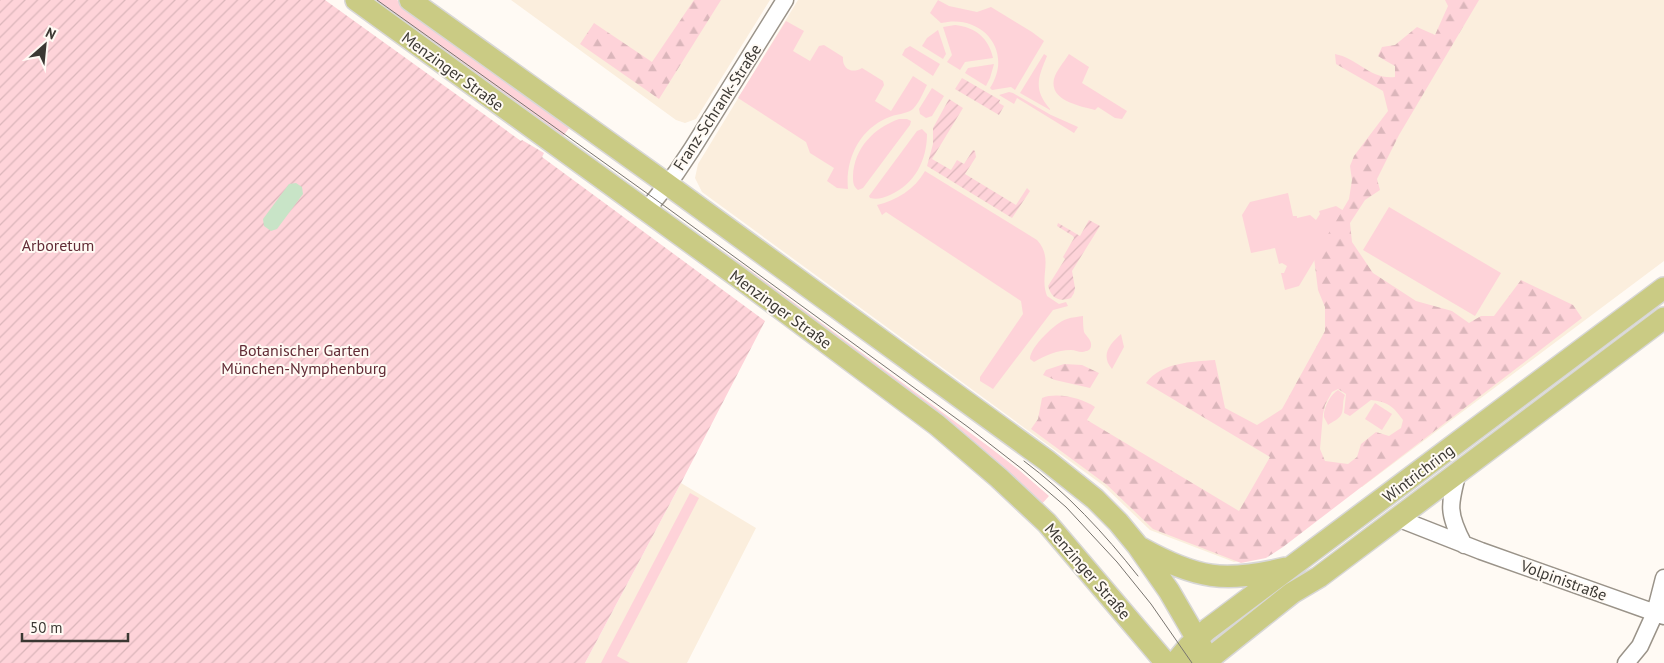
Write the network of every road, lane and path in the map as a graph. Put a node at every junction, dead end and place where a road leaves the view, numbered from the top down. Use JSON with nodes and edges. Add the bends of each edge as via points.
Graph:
{"nodes":[{"id":1,"x":356,"y":0,"type":"edge"},
{"id":2,"x":410,"y":0,"type":"edge"},
{"id":3,"x":785,"y":0,"type":"edge"},
{"id":4,"x":667,"y":184,"type":"junction"},
{"id":5,"x":646,"y":212,"type":"junction"},
{"id":6,"x":1664,"y":288,"type":"edge"},
{"id":7,"x":1664,"y":318,"type":"edge"},
{"id":8,"x":1458,"y":472,"type":"junction"},
{"id":9,"x":1397,"y":518,"type":"junction"},
{"id":10,"x":1464,"y":544,"type":"junction"},
{"id":11,"x":1137,"y":545,"type":"junction"},
{"id":12,"x":1293,"y":566,"type":"junction"},
{"id":13,"x":1664,"y":578,"type":"edge"},
{"id":14,"x":1660,"y":615,"type":"edge"},
{"id":15,"x":1197,"y":638,"type":"junction"},
{"id":16,"x":1206,"y":662,"type":"edge"},
{"id":17,"x":1166,"y":663,"type":"edge"},
{"id":18,"x":1175,"y":663,"type":"edge"},
{"id":19,"x":1626,"y":663,"type":"edge"}],
"edges":[{"from":1,"to":5,"type":"main road","name":"Menzinger Straße"},
{"from":2,"to":4,"type":"main road","name":"Menzinger Straße"},
{"from":3,"to":4,"type":"street","name":"Franz-Schrank-Straße"},
{"from":4,"to":5,"type":"street","name":"Franz-Schrank-Straße"},
{"from":4,"to":11,"type":"main road","name":"Menzinger Straße","via":[[1046,460],[1095,499]]},
{"from":5,"to":17,"type":"main road","name":"Menzinger Straße","via":[[937,425],[999,478],[1047,523]]},
{"from":6,"to":12,"type":"main road","name":"Wintrichring"},
{"from":7,"to":8,"type":"main road","name":"Wintrichring"},
{"from":8,"to":9,"type":"main road","name":"Wintrichring"},
{"from":8,"to":10,"type":"street","via":[[1450,506],[1456,530]]},
{"from":9,"to":10,"type":"street","name":"Volpinistraße"},
{"from":9,"to":16,"type":"main road","name":"Wintrichring","via":[[1319,577],[1292,593]]},
{"from":10,"to":14,"type":"street","name":"Volpinistraße"},
{"from":11,"to":12,"type":"main road","via":[[1178,567],[1203,575],[1234,577]]},
{"from":11,"to":15,"type":"main road","name":"Menzinger Straße"},
{"from":12,"to":15,"type":"main road","name":"Wintrichring"},
{"from":13,"to":14,"type":"street"},
{"from":14,"to":19,"type":"street"},
{"from":15,"to":16,"type":"main road","name":"Menzinger Straße"},
{"from":15,"to":18,"type":"main road","name":"Wintrichring"}]}
